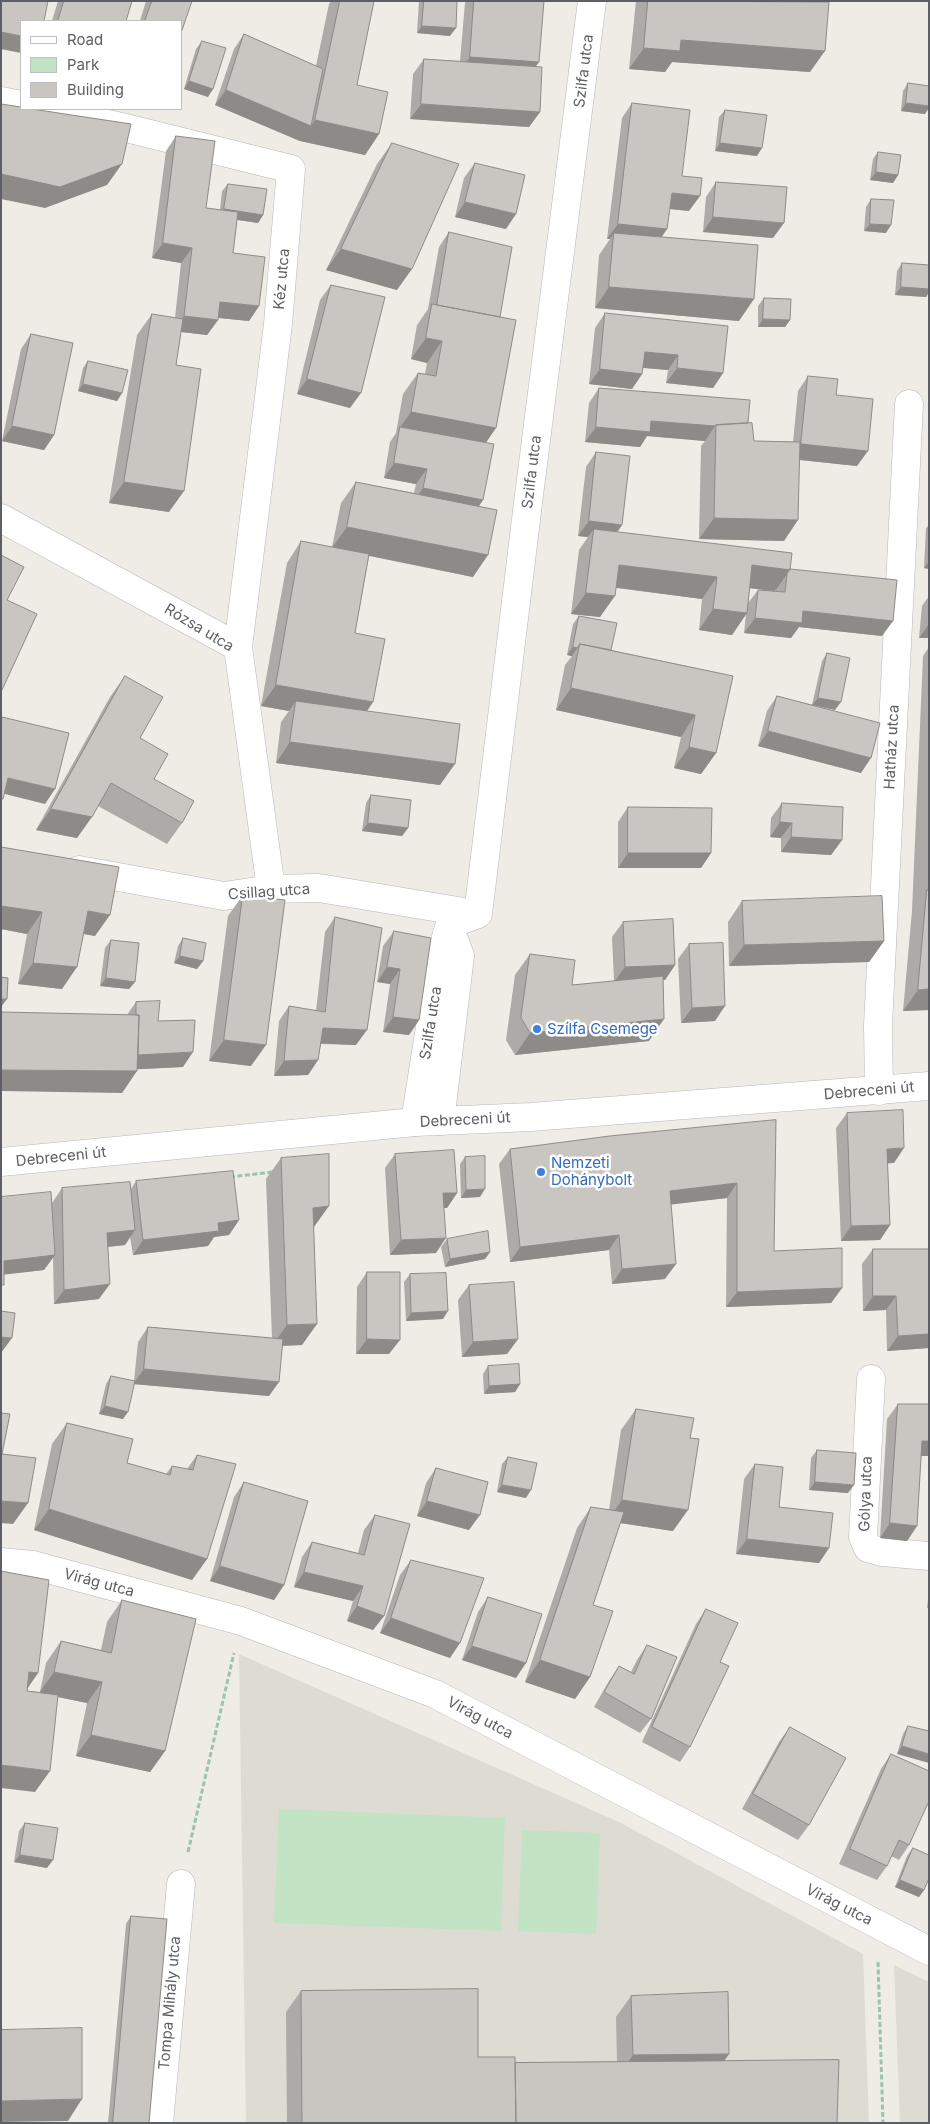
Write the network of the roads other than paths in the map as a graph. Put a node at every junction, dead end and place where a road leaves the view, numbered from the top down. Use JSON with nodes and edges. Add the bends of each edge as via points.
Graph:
{"nodes":[{"id":1,"x":592,"y":1,"type":"edge"},
{"id":2,"x":1,"y":101,"type":"edge"},
{"id":3,"x":20,"y":105,"type":"edge"},
{"id":4,"x":43,"y":110,"type":"edge"},
{"id":5,"x":909,"y":404,"type":"dead end"},
{"id":6,"x":1,"y":518,"type":"edge"},
{"id":7,"x":238,"y":647,"type":"junction"},
{"id":8,"x":59,"y":866,"type":"edge"},
{"id":9,"x":270,"y":889,"type":"junction"},
{"id":10,"x":478,"y":914,"type":"junction"},
{"id":11,"x":929,"y":1086,"type":"edge"},
{"id":12,"x":879,"y":1091,"type":"junction"},
{"id":13,"x":427,"y":1122,"type":"junction"},
{"id":14,"x":1,"y":1162,"type":"edge"},
{"id":15,"x":871,"y":1379,"type":"dead end"},
{"id":16,"x":929,"y":1556,"type":"edge"},
{"id":17,"x":1,"y":1562,"type":"edge"},
{"id":18,"x":181,"y":1884,"type":"road end"},
{"id":19,"x":929,"y":1951,"type":"edge"},
{"id":20,"x":159,"y":2123,"type":"edge"}],
"edges":[{"from":1,"to":10,"type":"street","name":"Szilfa utca"},
{"from":2,"to":3,"type":"street"},
{"from":4,"to":7,"type":"street","name":"Kéz utca","via":[[291,169],[278,324]]},
{"from":5,"to":12,"type":"street","name":"Hatház utca","via":[[878,1025]]},
{"from":6,"to":7,"type":"street","name":"Rózsa utca"},
{"from":7,"to":9,"type":"street","name":"Rózsa utca"},
{"from":8,"to":9,"type":"street","name":"Csillag utca","via":[[224,896]]},
{"from":9,"to":10,"type":"street","name":"Csillag utca","via":[[319,888]]},
{"from":10,"to":13,"type":"street","name":"Szilfa utca","via":[[450,924],[460,956]]},
{"from":11,"to":12,"type":"street","name":"Debreceni út"},
{"from":12,"to":13,"type":"street","name":"Debreceni út"},
{"from":13,"to":14,"type":"street","name":"Debreceni út"},
{"from":15,"to":16,"type":"street","name":"Gólya utca","via":[[864,1536],[868,1548]]},
{"from":17,"to":19,"type":"street","name":"Virág utca","via":[[33,1566],[242,1620],[435,1694]]},
{"from":18,"to":20,"type":"street","name":"Tompa Mihály utca"}]}
